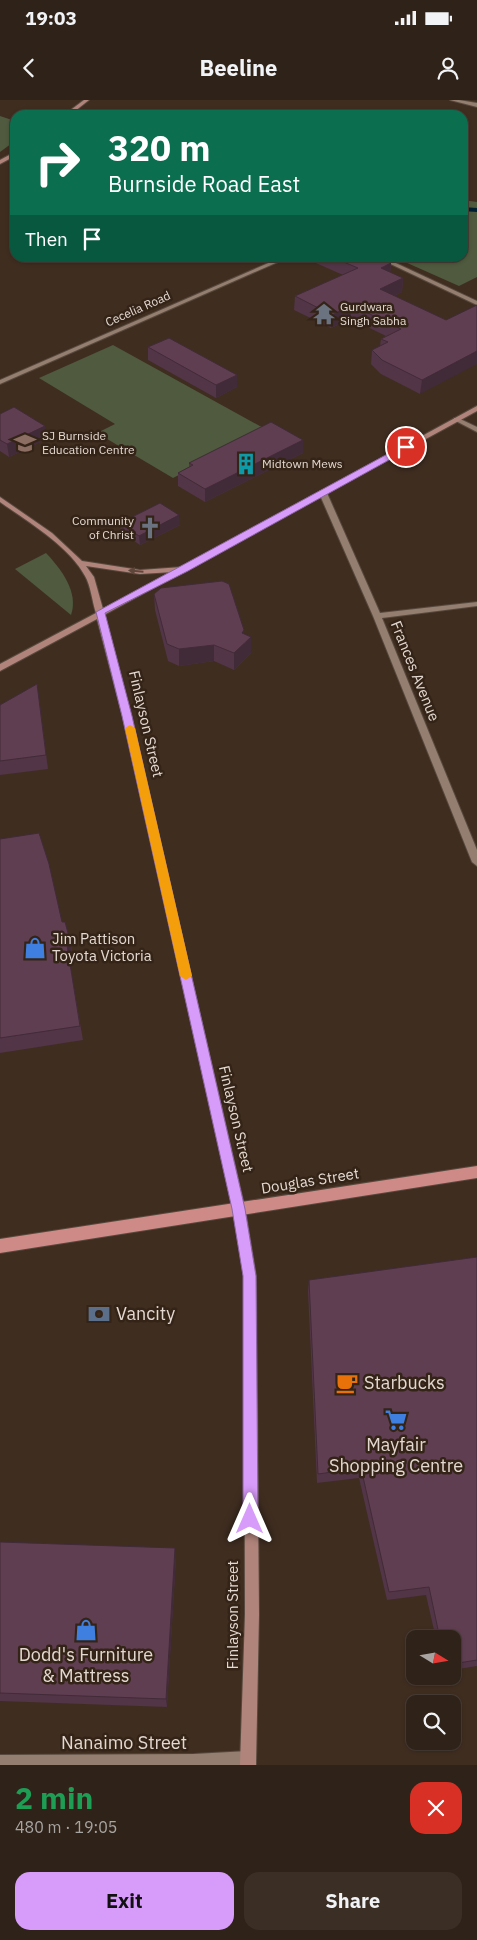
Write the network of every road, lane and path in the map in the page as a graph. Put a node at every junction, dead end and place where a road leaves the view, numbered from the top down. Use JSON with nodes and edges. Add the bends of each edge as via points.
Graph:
{"nodes":[{"id":1,"x":87,"y":100,"type":"edge"},
{"id":2,"x":452,"y":100,"type":"edge"},
{"id":3,"x":477,"y":106,"type":"edge"},
{"id":4,"x":74,"y":110,"type":"edge"},
{"id":5,"x":275,"y":262,"type":"edge"},
{"id":6,"x":390,"y":262,"type":"edge"},
{"id":7,"x":477,"y":303,"type":"edge"},
{"id":8,"x":0,"y":382,"type":"edge"},
{"id":9,"x":477,"y":408,"type":"edge"},
{"id":10,"x":456,"y":419,"type":"junction"},
{"id":11,"x":477,"y":430,"type":"edge"},
{"id":12,"x":323,"y":493,"type":"junction"},
{"id":13,"x":0,"y":500,"type":"edge"},
{"id":14,"x":82,"y":563,"type":"junction"},
{"id":15,"x":184,"y":569,"type":"junction"},
{"id":16,"x":477,"y":604,"type":"edge"},
{"id":17,"x":100,"y":612,"type":"junction"},
{"id":18,"x":377,"y":616,"type":"junction"},
{"id":19,"x":0,"y":668,"type":"edge"},
{"id":20,"x":477,"y":862,"type":"edge"},
{"id":21,"x":477,"y":1172,"type":"edge"},
{"id":22,"x":239,"y":1209,"type":"junction"},
{"id":23,"x":0,"y":1246,"type":"edge"},
{"id":24,"x":248,"y":1762,"type":"edge"},
{"id":25,"x":0,"y":1763,"type":"edge"}],
"edges":[{"from":1,"to":4,"type":"main road"},
{"from":2,"to":3,"type":"street"},
{"from":5,"to":8,"type":"street","name":"Cecelia Road"},
{"from":6,"to":7,"type":"street"},
{"from":9,"to":10,"type":"main road"},
{"from":10,"to":11,"type":"street"},
{"from":10,"to":12,"type":"main road"},
{"from":12,"to":15,"type":"main road"},
{"from":12,"to":18,"type":"street","name":"Frances Avenue"},
{"from":13,"to":14,"type":"main road"},
{"from":15,"to":14,"type":"main road","one_way":true,"via":[[140,572]]},
{"from":14,"to":17,"type":"main road","name":"Finlayson Street","via":[[90,577]]},
{"from":15,"to":17,"type":"main road"},
{"from":16,"to":18,"type":"street"},
{"from":17,"to":19,"type":"main road"},
{"from":17,"to":22,"type":"main road","name":"Finlayson Street","via":[[127,716]]},
{"from":18,"to":20,"type":"street","name":"Frances Avenue"},
{"from":21,"to":22,"type":"main road","name":"Douglas Street"},
{"from":22,"to":23,"type":"main road","name":"Douglas Street"},
{"from":22,"to":24,"type":"main road","name":"Finlayson Street","via":[[250,1276],[252,1614]]},
{"from":24,"to":25,"type":"street","name":"Nanaimo Street"}]}
